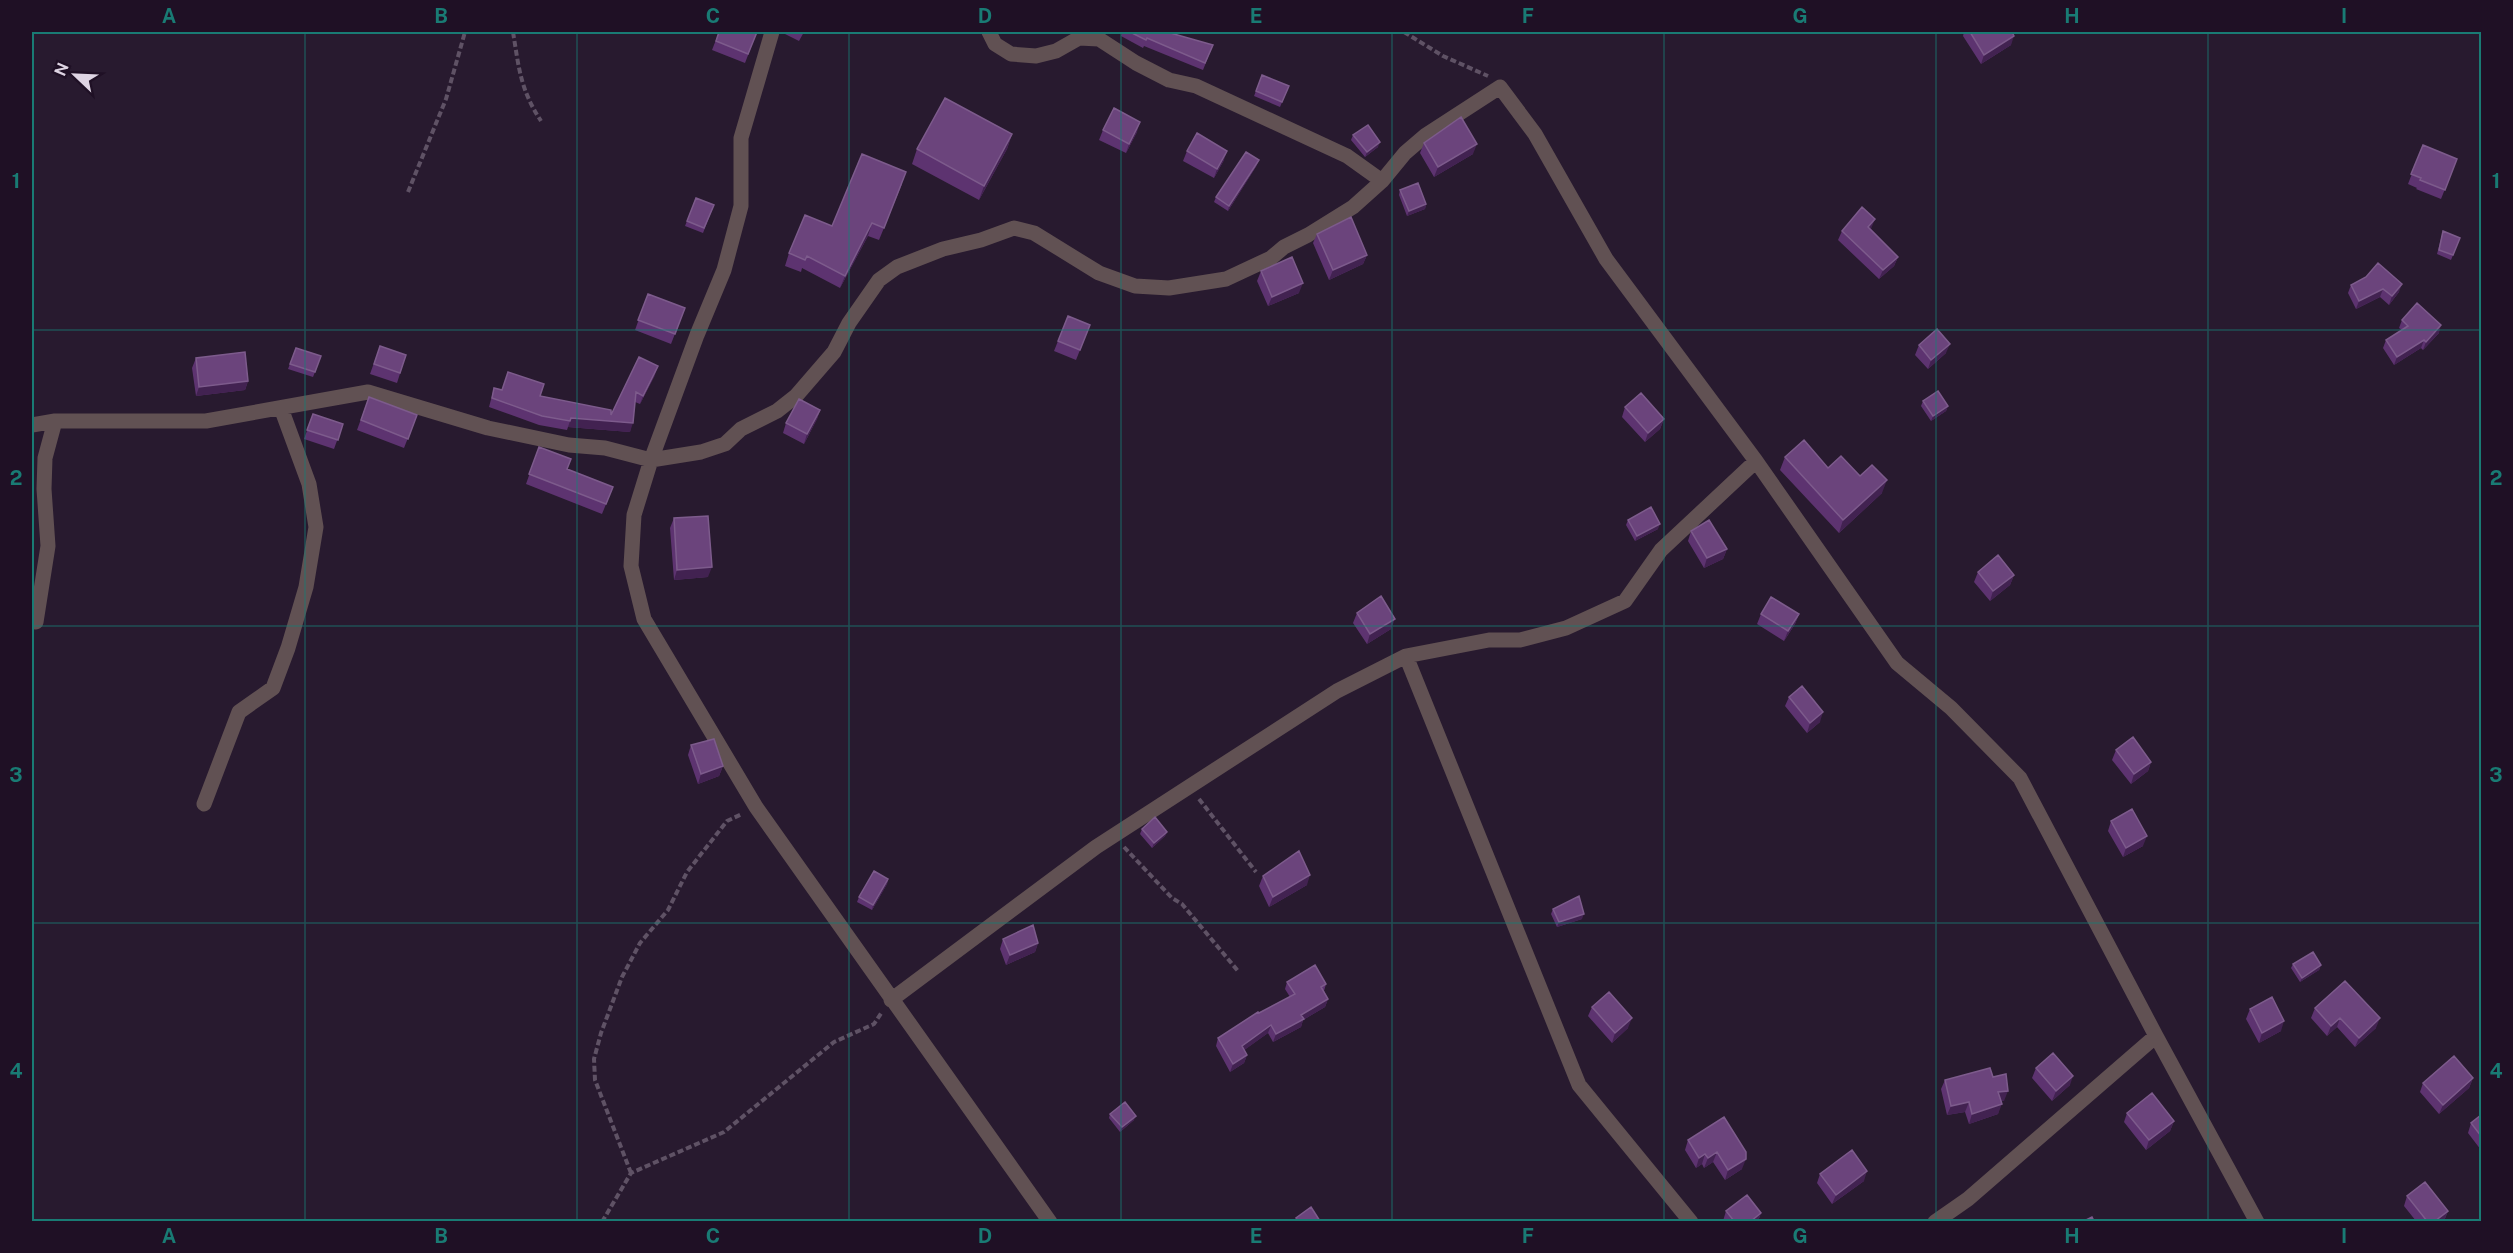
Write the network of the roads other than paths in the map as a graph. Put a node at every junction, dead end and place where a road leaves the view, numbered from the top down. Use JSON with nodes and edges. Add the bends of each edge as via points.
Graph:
{"nodes":[{"id":1,"x":772,"y":32,"type":"edge"},
{"id":2,"x":989,"y":32,"type":"edge"},
{"id":3,"x":1382,"y":181,"type":"junction"},
{"id":4,"x":281,"y":408,"type":"junction"},
{"id":5,"x":55,"y":421,"type":"junction"},
{"id":6,"x":32,"y":425,"type":"edge"},
{"id":7,"x":651,"y":460,"type":"junction"},
{"id":8,"x":1756,"y":462,"type":"junction"},
{"id":9,"x":36,"y":622,"type":"dead end"},
{"id":10,"x":1406,"y":657,"type":"junction"},
{"id":11,"x":204,"y":804,"type":"dead end"},
{"id":12,"x":891,"y":999,"type":"junction"},
{"id":13,"x":2156,"y":1036,"type":"junction"},
{"id":14,"x":1050,"y":1221,"type":"edge"},
{"id":15,"x":1691,"y":1221,"type":"edge"},
{"id":16,"x":1935,"y":1221,"type":"edge"},
{"id":17,"x":2257,"y":1221,"type":"edge"}],
"edges":[{"from":1,"to":7,"type":"street","via":[[741,138],[741,206],[724,270]]},
{"from":2,"to":3,"type":"street","via":[[995,44],[1011,54],[1035,56],[1056,51],[1079,38],[1099,39],[1169,80],[1196,86],[1347,156]]},
{"from":3,"to":7,"type":"street","via":[[1353,207],[1271,258],[1226,279],[1169,288],[1135,286],[1099,273],[1034,234],[1014,228],[942,249],[897,267],[879,280],[834,352],[796,396],[777,411],[713,449]]},
{"from":3,"to":8,"type":"street","via":[[1426,135],[1500,87],[1535,134],[1606,259]]},
{"from":4,"to":5,"type":"street","via":[[206,421]]},
{"from":4,"to":7,"type":"street","via":[[368,392],[488,428]]},
{"from":4,"to":11,"type":"street","via":[[309,484],[316,527],[306,587],[273,688],[239,712]]},
{"from":5,"to":6,"type":"street"},
{"from":5,"to":9,"type":"street","via":[[45,458],[48,546]]},
{"from":7,"to":12,"type":"street","via":[[634,515],[631,566],[644,619],[756,807]]},
{"from":8,"to":10,"type":"street","via":[[1661,550],[1625,602],[1566,628],[1520,640],[1489,640]]},
{"from":8,"to":13,"type":"street","via":[[1897,663],[1950,708],[2020,778]]},
{"from":10,"to":12,"type":"street","via":[[1336,690],[1113,836]]},
{"from":10,"to":15,"type":"street","via":[[1579,1084]]},
{"from":12,"to":14,"type":"street"},
{"from":13,"to":16,"type":"street","via":[[1968,1198]]},
{"from":13,"to":17,"type":"street"}]}
